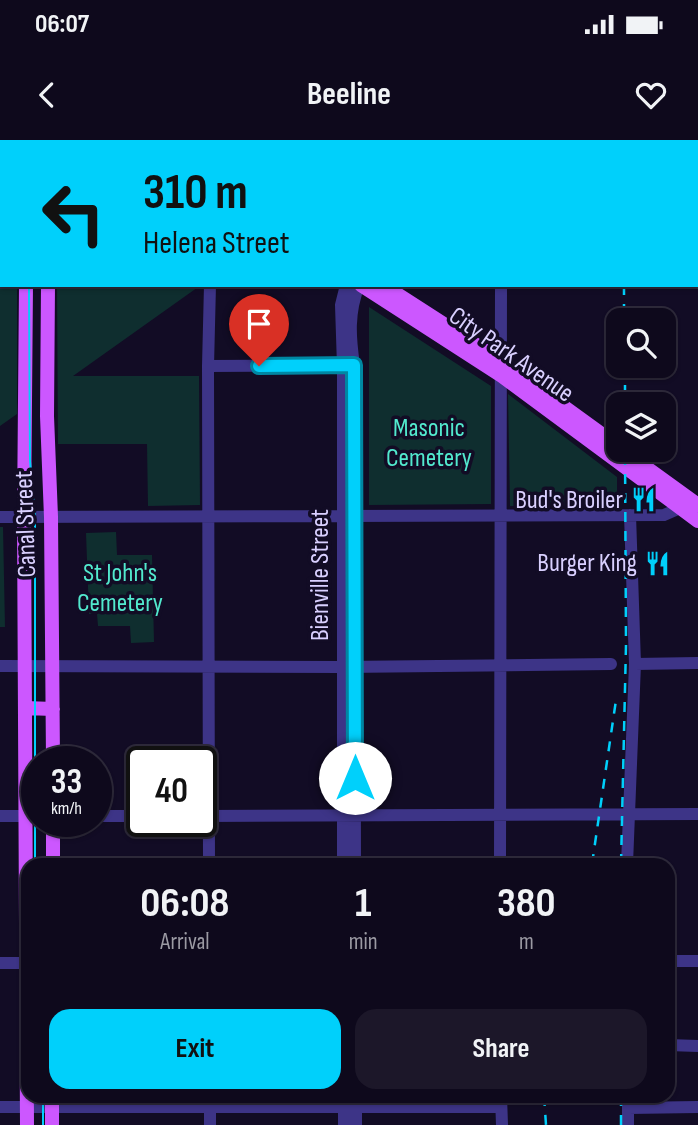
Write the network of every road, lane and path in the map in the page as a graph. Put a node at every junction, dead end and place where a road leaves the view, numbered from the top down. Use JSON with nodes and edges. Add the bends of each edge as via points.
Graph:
{"nodes":[{"id":1,"x":26,"y":287,"type":"edge"},
{"id":2,"x":48,"y":287,"type":"edge"},
{"id":3,"x":210,"y":287,"type":"edge"},
{"id":4,"x":346,"y":287,"type":"edge"},
{"id":5,"x":369,"y":287,"type":"edge"},
{"id":6,"x":501,"y":287,"type":"edge"},
{"id":7,"x":501,"y":361,"type":"junction"},
{"id":8,"x":349,"y":365,"type":"junction"},
{"id":9,"x":208,"y":366,"type":"junction"},
{"id":10,"x":502,"y":376,"type":"junction"},
{"id":11,"x":606,"y":437,"type":"edge"},
{"id":12,"x":639,"y":462,"type":"edge"},
{"id":13,"x":698,"y":505,"type":"edge"},
{"id":14,"x":680,"y":508,"type":"junction"},
{"id":15,"x":630,"y":515,"type":"junction"},
{"id":16,"x":500,"y":516,"type":"junction"},
{"id":17,"x":0,"y":517,"type":"edge"},
{"id":18,"x":23,"y":517,"type":"junction"},
{"id":19,"x":51,"y":517,"type":"junction"},
{"id":20,"x":209,"y":517,"type":"junction"},
{"id":21,"x":348,"y":517,"type":"junction"},
{"id":22,"x":698,"y":520,"type":"edge"},
{"id":23,"x":698,"y":663,"type":"edge"},
{"id":24,"x":611,"y":664,"type":"dead end"},
{"id":25,"x":635,"y":664,"type":"junction"},
{"id":26,"x":499,"y":665,"type":"junction"},
{"id":27,"x":0,"y":666,"type":"edge"},
{"id":28,"x":25,"y":666,"type":"junction"},
{"id":29,"x":54,"y":666,"type":"junction"},
{"id":30,"x":209,"y":666,"type":"junction"},
{"id":31,"x":349,"y":667,"type":"junction"},
{"id":32,"x":25,"y":708,"type":"junction"},
{"id":33,"x":53,"y":709,"type":"junction"},
{"id":34,"x":27,"y":746,"type":"edge"},
{"id":35,"x":53,"y":746,"type":"edge"},
{"id":36,"x":207,"y":746,"type":"edge"},
{"id":37,"x":499,"y":813,"type":"junction"},
{"id":38,"x":629,"y":813,"type":"junction"},
{"id":39,"x":698,"y":814,"type":"edge"},
{"id":40,"x":349,"y":815,"type":"junction"},
{"id":41,"x":0,"y":816,"type":"edge"},
{"id":42,"x":21,"y":816,"type":"edge"},
{"id":43,"x":217,"y":816,"type":"edge"},
{"id":44,"x":30,"y":837,"type":"edge"},
{"id":45,"x":53,"y":837,"type":"edge"},
{"id":46,"x":207,"y":837,"type":"edge"},
{"id":47,"x":30,"y":858,"type":"edge"},
{"id":48,"x":53,"y":858,"type":"edge"},
{"id":49,"x":208,"y":858,"type":"edge"},
{"id":50,"x":344,"y":858,"type":"edge"},
{"id":51,"x":354,"y":858,"type":"edge"},
{"id":52,"x":500,"y":858,"type":"edge"},
{"id":53,"x":627,"y":858,"type":"edge"},
{"id":54,"x":675,"y":961,"type":"edge"},
{"id":55,"x":698,"y":961,"type":"edge"},
{"id":56,"x":0,"y":963,"type":"edge"},
{"id":57,"x":21,"y":963,"type":"edge"},
{"id":58,"x":675,"y":1045,"type":"edge"},
{"id":59,"x":698,"y":1046,"type":"edge"},
{"id":60,"x":27,"y":1103,"type":"edge"},
{"id":61,"x":44,"y":1103,"type":"edge"},
{"id":62,"x":52,"y":1103,"type":"edge"},
{"id":63,"x":210,"y":1103,"type":"edge"},
{"id":64,"x":350,"y":1103,"type":"edge"},
{"id":65,"x":350,"y":1103,"type":"edge"},
{"id":66,"x":502,"y":1103,"type":"edge"},
{"id":67,"x":628,"y":1103,"type":"edge"},
{"id":68,"x":642,"y":1103,"type":"edge"},
{"id":69,"x":0,"y":1107,"type":"edge"},
{"id":70,"x":27,"y":1107,"type":"junction"},
{"id":71,"x":698,"y":1107,"type":"edge"},
{"id":72,"x":27,"y":1125,"type":"edge"},
{"id":73,"x":51,"y":1125,"type":"edge"},
{"id":74,"x":210,"y":1125,"type":"edge"},
{"id":75,"x":344,"y":1125,"type":"edge"},
{"id":76,"x":356,"y":1125,"type":"edge"},
{"id":77,"x":502,"y":1125,"type":"edge"},
{"id":78,"x":628,"y":1125,"type":"edge"}],
"edges":[{"from":1,"to":18,"type":"main road","name":"Canal Street"},
{"from":2,"to":19,"type":"main road","name":"Canal Street"},
{"from":3,"to":9,"type":"street"},
{"from":4,"to":8,"type":"street","name":"Bienville Street","via":[[341,305]]},
{"from":5,"to":7,"type":"main road","name":"City Park Avenue"},
{"from":5,"to":8,"type":"street","name":"Bienville Street","via":[[357,310]]},
{"from":5,"to":10,"type":"main road","name":"City Park Avenue"},
{"from":6,"to":7,"type":"street"},
{"from":7,"to":10,"type":"street"},
{"from":7,"to":11,"type":"main road","name":"City Park Avenue"},
{"from":8,"to":9,"type":"street"},
{"from":8,"to":21,"type":"street","name":"Bienville Street"},
{"from":9,"to":20,"type":"street"},
{"from":10,"to":14,"type":"main road","name":"City Park Avenue"},
{"from":10,"to":16,"type":"street"},
{"from":12,"to":13,"type":"main road"},
{"from":14,"to":15,"type":"street","via":[[664,515]]},
{"from":14,"to":22,"type":"main road","name":"City Park Avenue"},
{"from":15,"to":16,"type":"street"},
{"from":15,"to":25,"type":"street"},
{"from":16,"to":21,"type":"street"},
{"from":16,"to":26,"type":"street"},
{"from":17,"to":18,"type":"street"},
{"from":18,"to":19,"type":"street"},
{"from":18,"to":28,"type":"main road","name":"Canal Street"},
{"from":19,"to":20,"type":"street"},
{"from":19,"to":29,"type":"main road","name":"Canal Street"},
{"from":20,"to":21,"type":"street"},
{"from":20,"to":30,"type":"street"},
{"from":21,"to":31,"type":"street","name":"Bienville Street"},
{"from":23,"to":25,"type":"street"},
{"from":24,"to":26,"type":"street"},
{"from":25,"to":38,"type":"street"},
{"from":26,"to":31,"type":"street"},
{"from":26,"to":37,"type":"street"},
{"from":27,"to":28,"type":"street"},
{"from":28,"to":29,"type":"street"},
{"from":28,"to":32,"type":"main road","name":"Canal Street"},
{"from":29,"to":30,"type":"street"},
{"from":29,"to":33,"type":"main road","name":"Canal Street"},
{"from":30,"to":31,"type":"street"},
{"from":30,"to":36,"type":"street"},
{"from":31,"to":40,"type":"street","name":"Bienville Street"},
{"from":32,"to":33,"type":"main road"},
{"from":32,"to":34,"type":"main road","name":"Canal Street"},
{"from":33,"to":35,"type":"main road","name":"Canal Street"},
{"from":37,"to":38,"type":"street"},
{"from":37,"to":40,"type":"street"},
{"from":37,"to":52,"type":"street"},
{"from":38,"to":39,"type":"street"},
{"from":38,"to":53,"type":"street"},
{"from":40,"to":43,"type":"street"},
{"from":40,"to":50,"type":"street","name":"Bienville Street"},
{"from":40,"to":51,"type":"street","name":"Bienville Street"},
{"from":41,"to":42,"type":"street"},
{"from":44,"to":47,"type":"main road","name":"Canal Street"},
{"from":45,"to":48,"type":"main road"},
{"from":46,"to":49,"type":"street"},
{"from":54,"to":55,"type":"street"},
{"from":56,"to":57,"type":"street"},
{"from":58,"to":59,"type":"street"},
{"from":60,"to":70,"type":"main road","name":"Canal Street"},
{"from":61,"to":70,"type":"street"},
{"from":62,"to":73,"type":"main road"},
{"from":63,"to":74,"type":"street"},
{"from":64,"to":75,"type":"street"},
{"from":65,"to":76,"type":"street"},
{"from":66,"to":77,"type":"street"},
{"from":67,"to":78,"type":"street"},
{"from":68,"to":71,"type":"street"},
{"from":69,"to":70,"type":"street"},
{"from":70,"to":72,"type":"main road","name":"Canal Street"}]}
